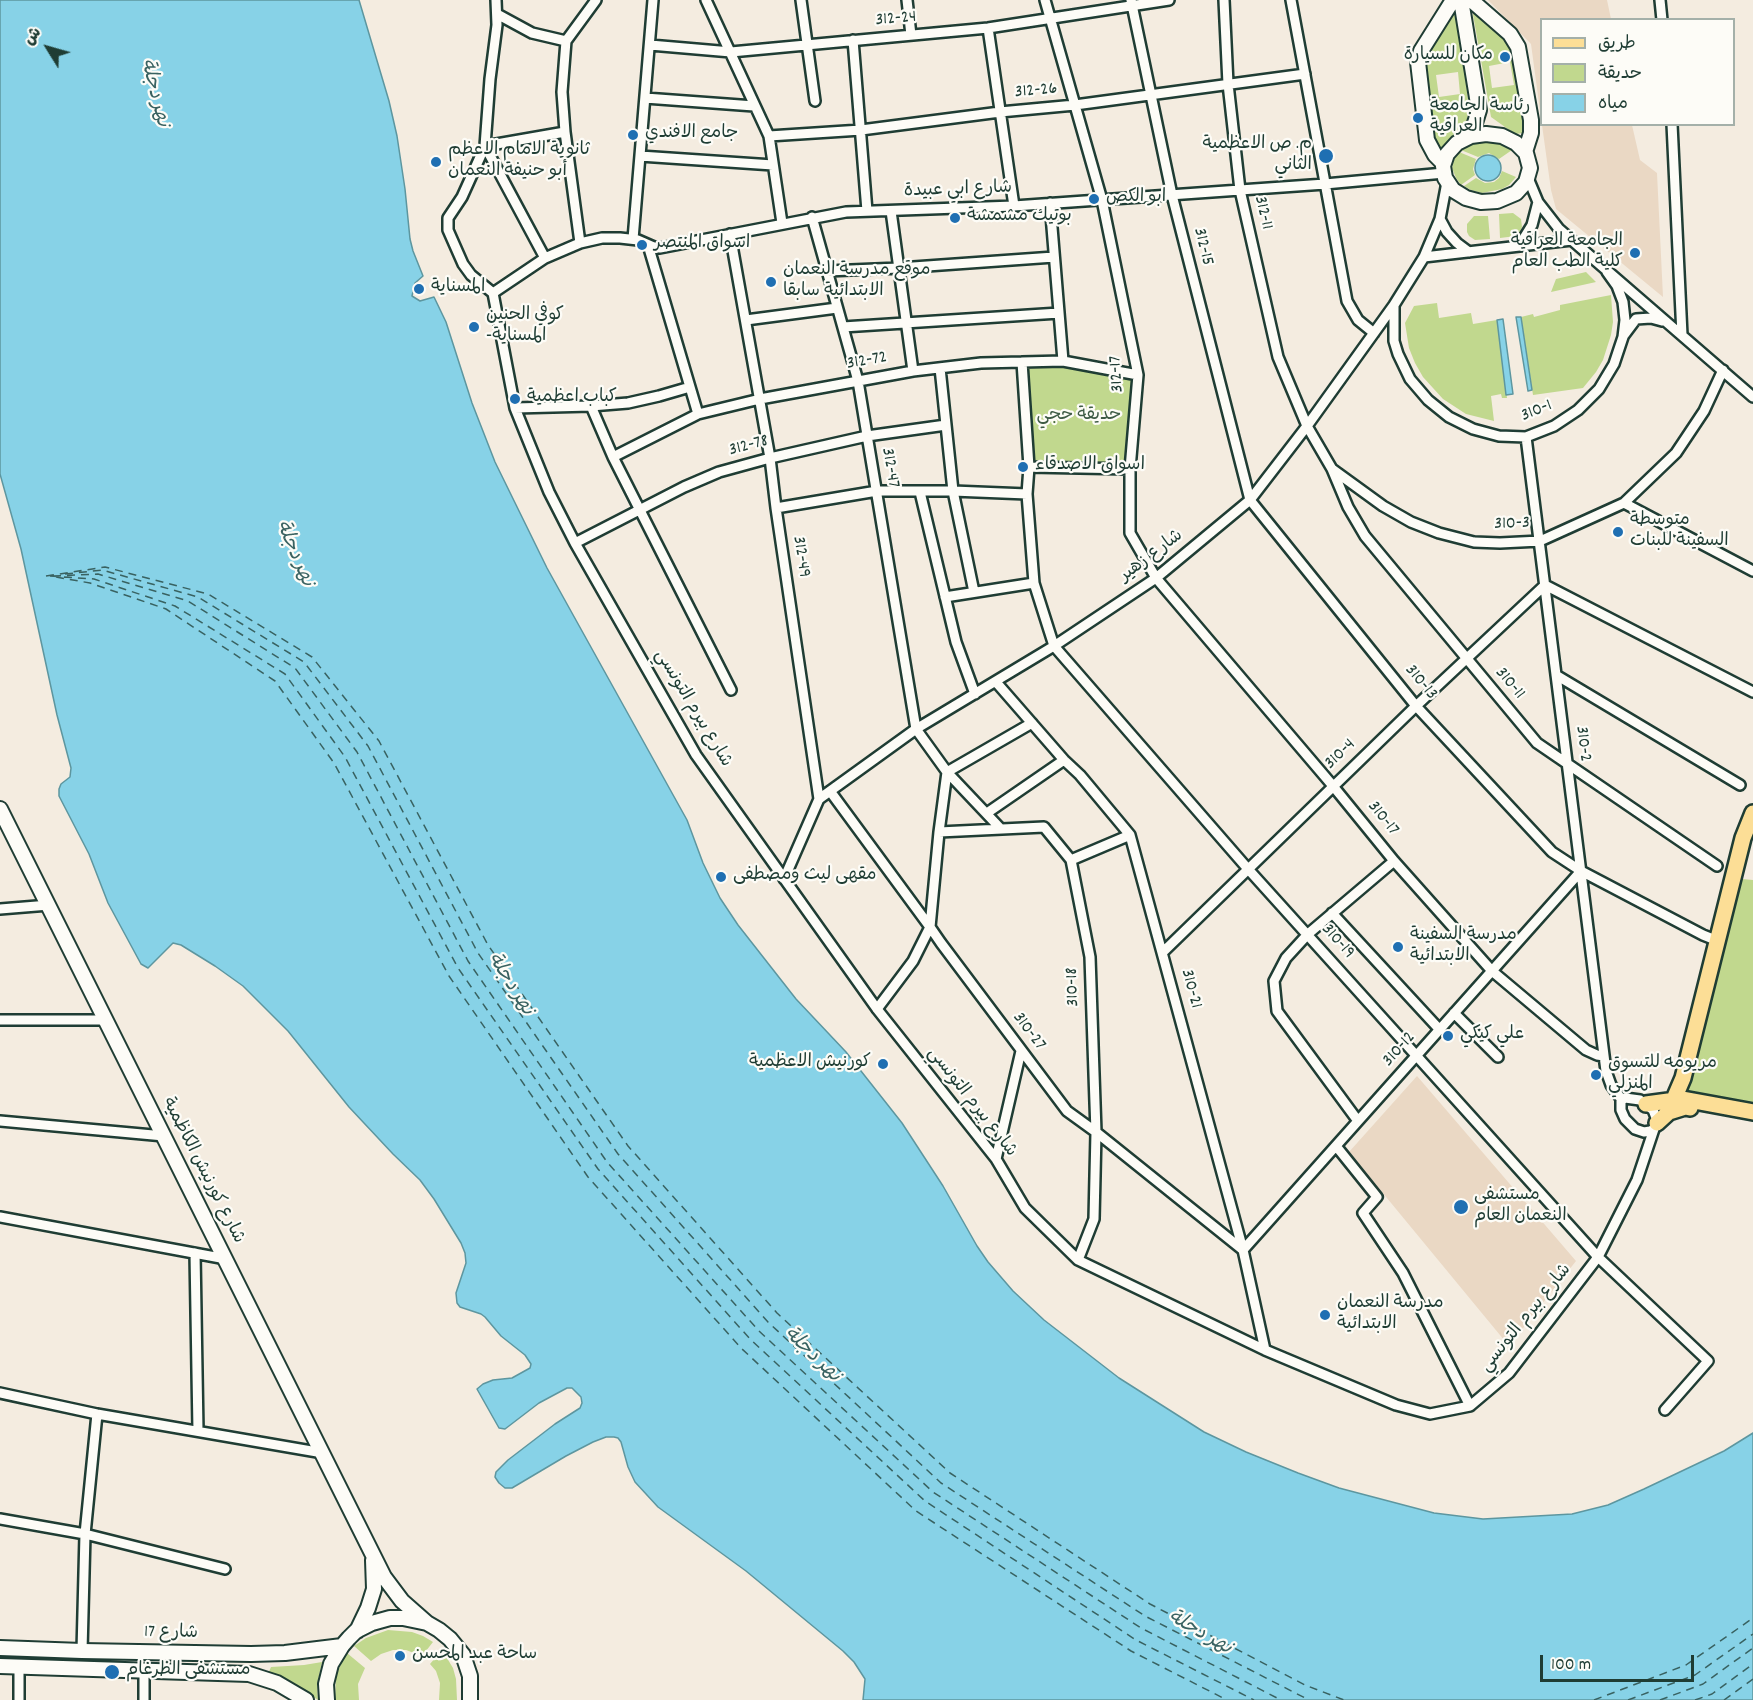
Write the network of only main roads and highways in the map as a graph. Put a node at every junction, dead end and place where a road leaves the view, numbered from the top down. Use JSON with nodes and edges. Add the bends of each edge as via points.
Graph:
{"nodes":[{"id":1,"x":1753,"y":813,"type":"edge"},
{"id":2,"x":1674,"y":1100,"type":"junction"},
{"id":3,"x":1646,"y":1104,"type":"road end"},
{"id":4,"x":1753,"y":1112,"type":"edge"},
{"id":5,"x":1753,"y":1122,"type":"edge"},
{"id":6,"x":1656,"y":1126,"type":"road end"}],
"edges":[{"from":1,"to":2,"type":"main road","via":[[1743,838],[1683,1078]]},
{"from":2,"to":3,"type":"main road"},
{"from":2,"to":4,"type":"main road"},
{"from":5,"to":6,"type":"main road","via":[[1684,1107],[1669,1112]]}]}
